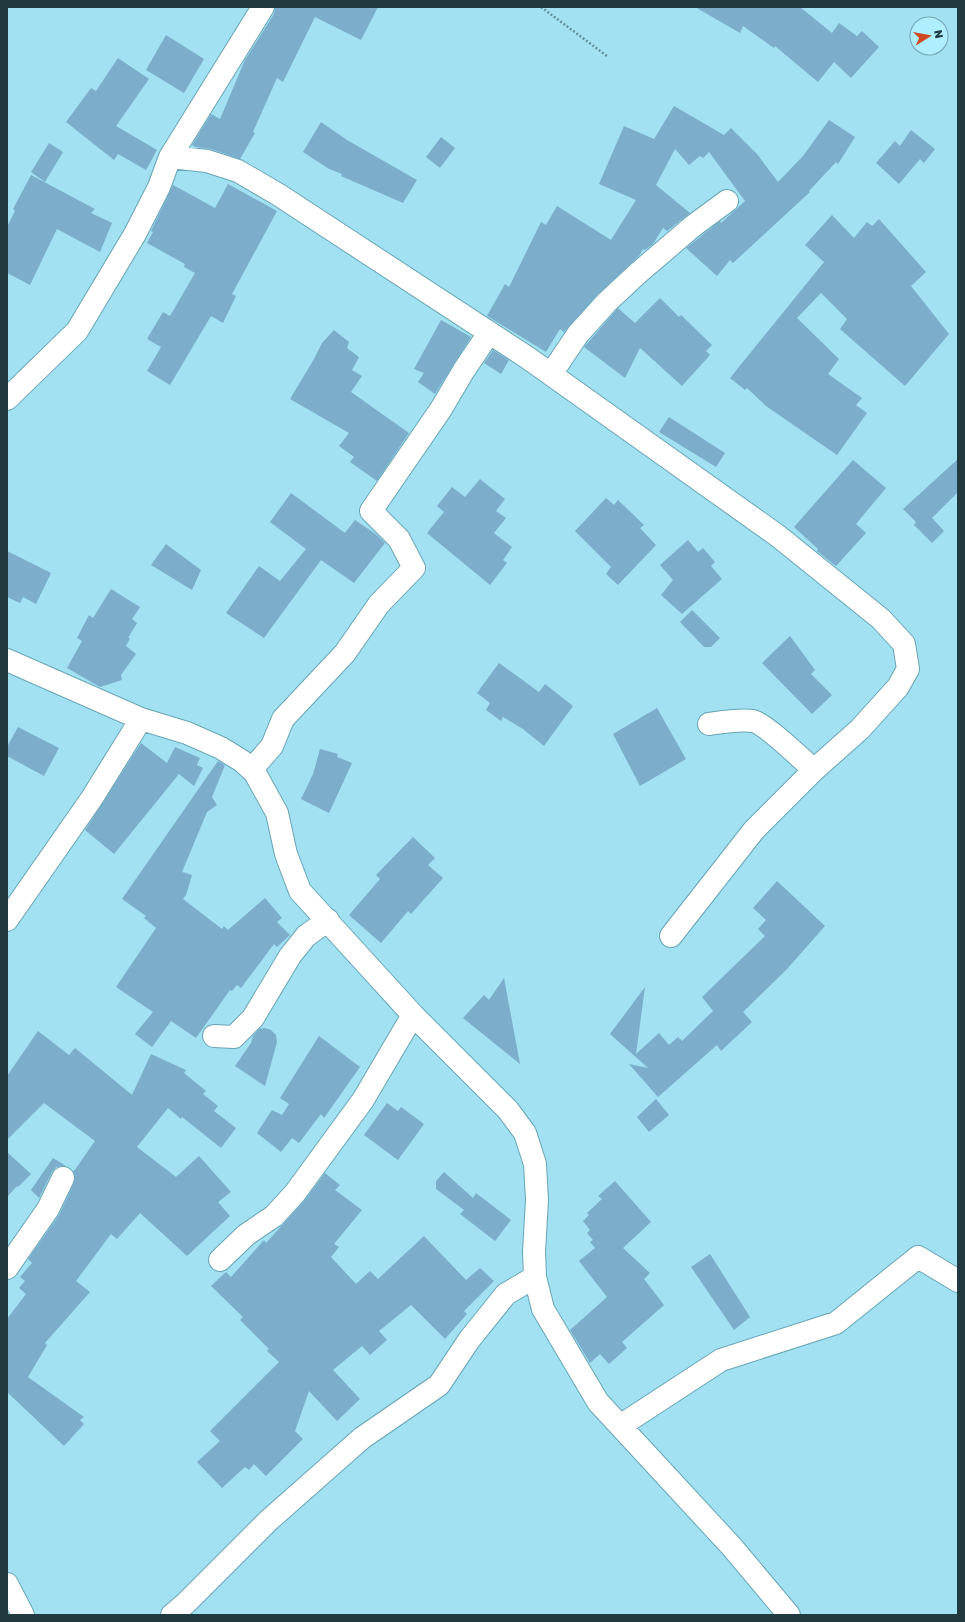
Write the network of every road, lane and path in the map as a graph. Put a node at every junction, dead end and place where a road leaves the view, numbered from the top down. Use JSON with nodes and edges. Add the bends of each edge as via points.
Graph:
{"nodes":[{"id":1,"x":263,"y":7,"type":"edge"},
{"id":2,"x":542,"y":7,"type":"edge"},
{"id":3,"x":607,"y":56,"type":"dead end"},
{"id":4,"x":170,"y":157,"type":"junction"},
{"id":5,"x":727,"y":201,"type":"dead end"},
{"id":6,"x":489,"y":333,"type":"junction"},
{"id":7,"x":551,"y":374,"type":"junction"},
{"id":8,"x":7,"y":399,"type":"edge"},
{"id":9,"x":7,"y":660,"type":"edge"},
{"id":10,"x":141,"y":719,"type":"junction"},
{"id":11,"x":709,"y":724,"type":"dead end"},
{"id":12,"x":252,"y":769,"type":"junction"},
{"id":13,"x":814,"y":770,"type":"junction"},
{"id":14,"x":7,"y":920,"type":"edge"},
{"id":15,"x":328,"y":920,"type":"junction"},
{"id":16,"x":671,"y":936,"type":"dead end"},
{"id":17,"x":413,"y":1015,"type":"junction"},
{"id":18,"x":214,"y":1036,"type":"dead end"},
{"id":19,"x":62,"y":1178,"type":"dead end"},
{"id":20,"x":220,"y":1260,"type":"dead end"},
{"id":21,"x":7,"y":1268,"type":"edge"},
{"id":22,"x":535,"y":1277,"type":"junction"},
{"id":23,"x":958,"y":1281,"type":"edge"},
{"id":24,"x":620,"y":1426,"type":"junction"},
{"id":25,"x":7,"y":1584,"type":"edge"},
{"id":26,"x":23,"y":1615,"type":"edge"},
{"id":27,"x":172,"y":1615,"type":"edge"},
{"id":28,"x":789,"y":1615,"type":"edge"}],
"edges":[{"from":1,"to":4,"type":"street"},
{"from":2,"to":3,"type":"path"},
{"from":4,"to":6,"type":"street","via":[[207,161],[238,172],[280,195]]},
{"from":4,"to":8,"type":"street","via":[[159,187],[135,234],[77,331]]},
{"from":5,"to":7,"type":"street","via":[[694,226],[607,302],[578,334]]},
{"from":6,"to":7,"type":"street"},
{"from":6,"to":12,"type":"street","via":[[371,511],[399,539],[414,568],[379,604],[345,653],[283,719],[272,746]]},
{"from":7,"to":13,"type":"street","via":[[778,536],[880,619],[904,644],[908,669],[898,687],[860,728]]},
{"from":9,"to":10,"type":"street"},
{"from":10,"to":12,"type":"street","via":[[187,733],[221,748]]},
{"from":10,"to":14,"type":"street","via":[[92,798]]},
{"from":11,"to":13,"type":"street","via":[[754,721],[782,741]]},
{"from":12,"to":15,"type":"street","via":[[277,813],[286,854],[300,891]]},
{"from":13,"to":16,"type":"street","via":[[754,830]]},
{"from":15,"to":17,"type":"street"},
{"from":15,"to":18,"type":"street","via":[[306,936],[290,956],[253,1018],[234,1037]]},
{"from":17,"to":20,"type":"street","via":[[363,1100],[295,1193],[274,1216],[246,1235]]},
{"from":17,"to":22,"type":"street","via":[[508,1110],[525,1133],[535,1164]]},
{"from":19,"to":21,"type":"street","via":[[48,1208]]},
{"from":22,"to":24,"type":"street","via":[[543,1309],[598,1402]]},
{"from":22,"to":27,"type":"street","via":[[506,1294],[468,1340],[439,1385],[362,1438],[268,1521]]},
{"from":23,"to":24,"type":"street","via":[[918,1257],[836,1323],[721,1360]]},
{"from":24,"to":28,"type":"street","via":[[732,1546]]},
{"from":25,"to":26,"type":"street"}]}
